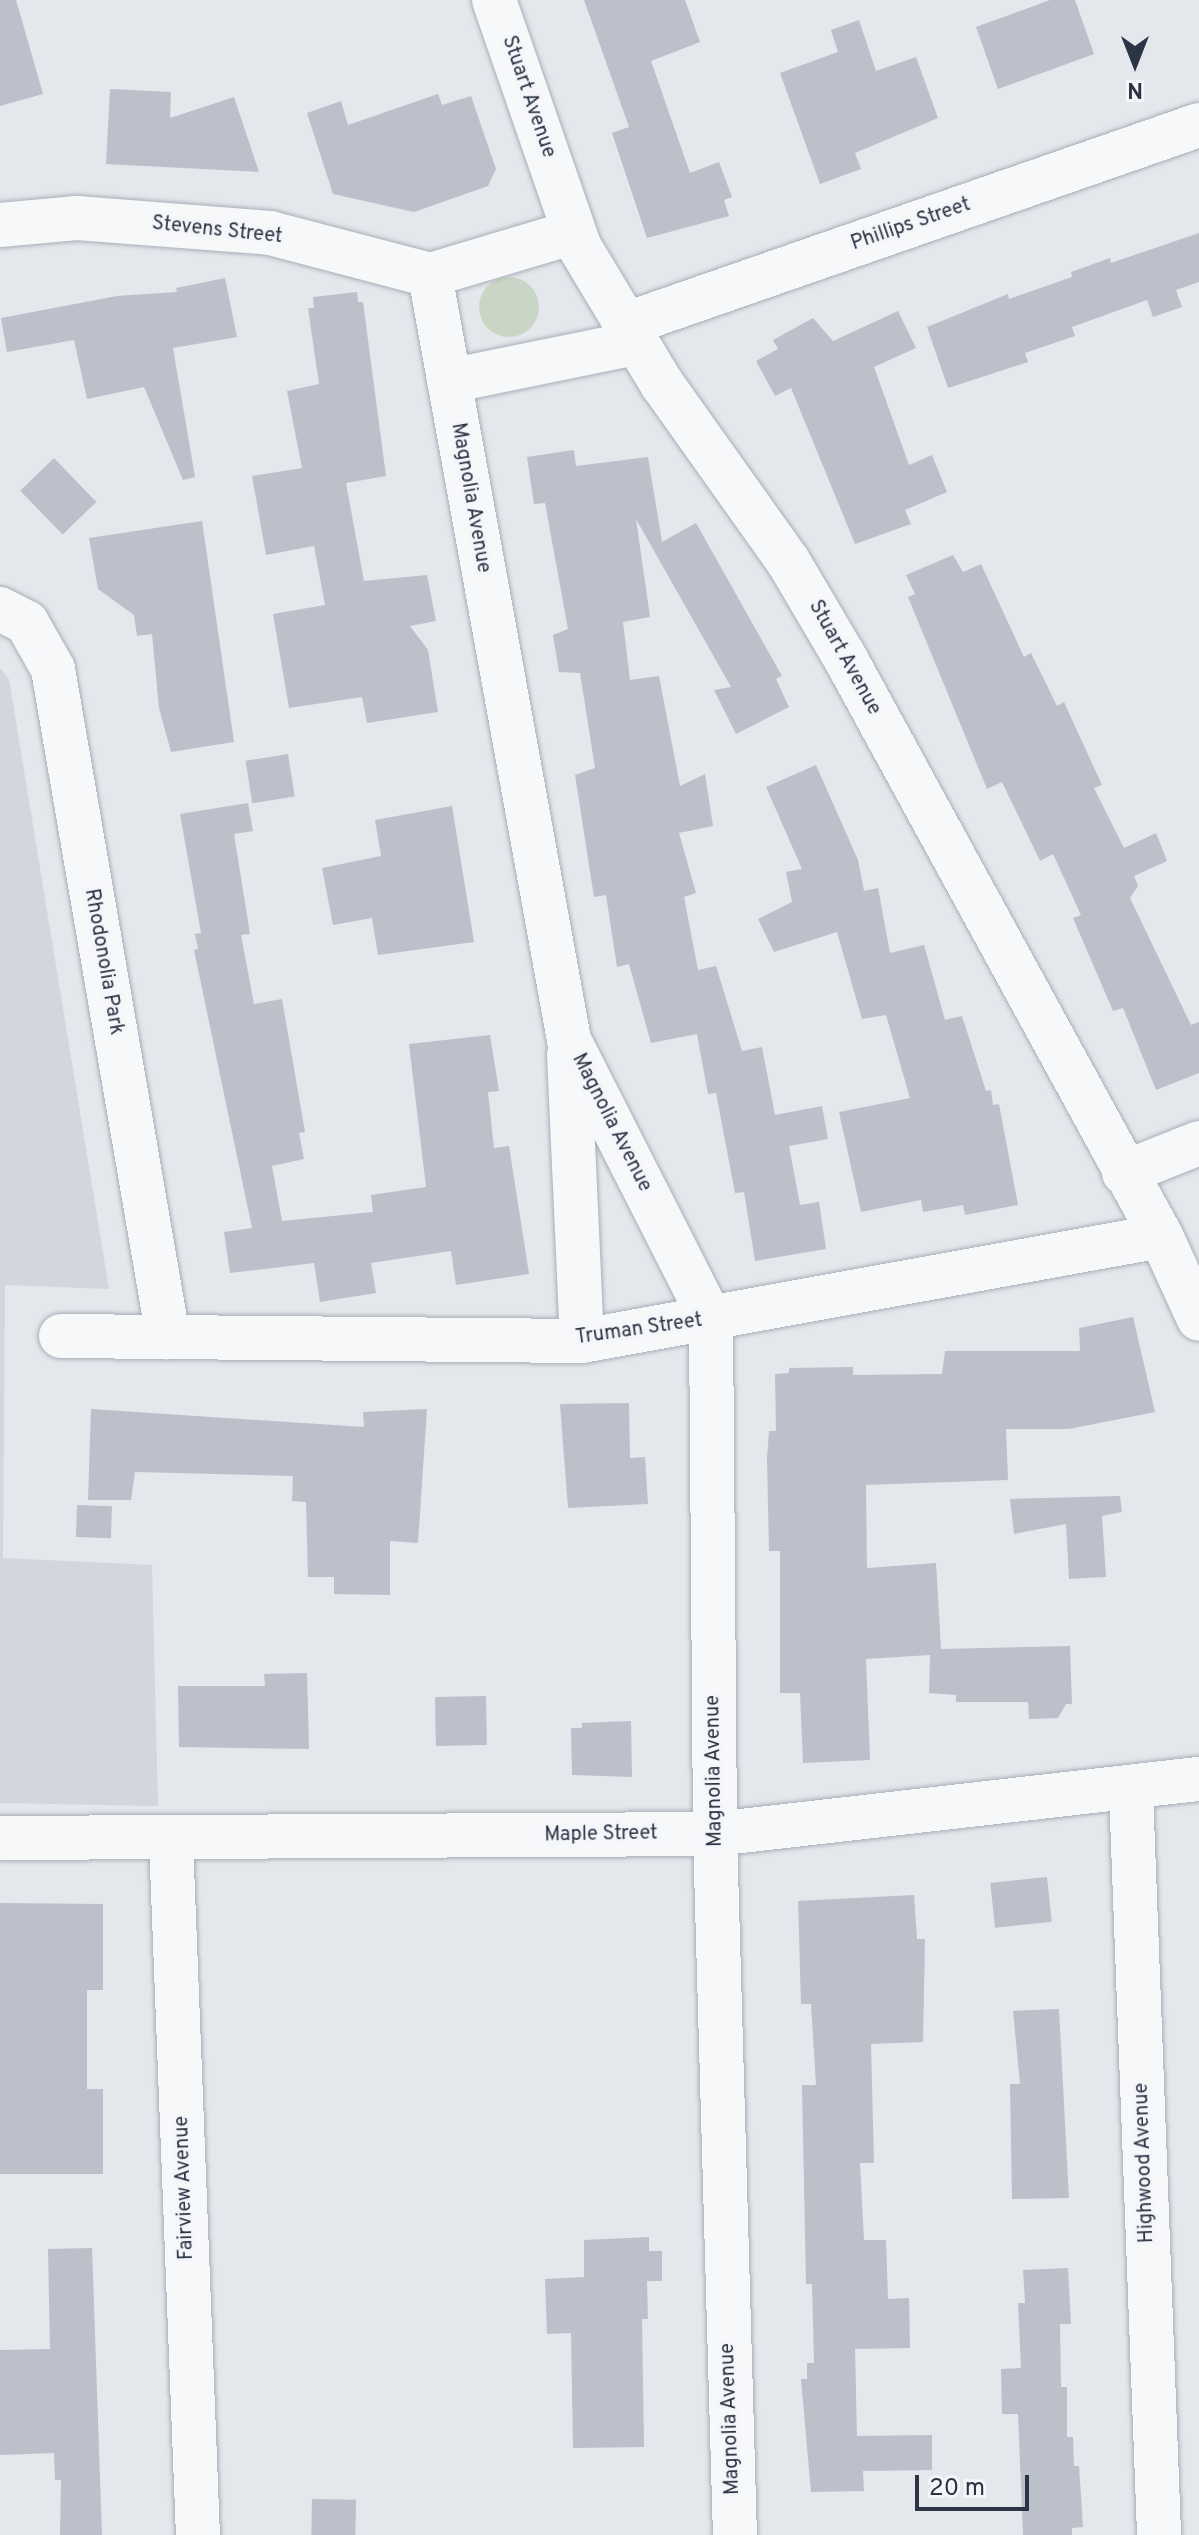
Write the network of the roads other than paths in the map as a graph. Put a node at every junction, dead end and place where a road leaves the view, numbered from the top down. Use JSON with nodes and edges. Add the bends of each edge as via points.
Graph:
{"nodes":[{"id":1,"x":494,"y":0,"type":"edge"},
{"id":2,"x":1199,"y":125,"type":"edge"},
{"id":3,"x":0,"y":225,"type":"edge"},
{"id":4,"x":574,"y":232,"type":"junction"},
{"id":5,"x":430,"y":275,"type":"junction"},
{"id":6,"x":630,"y":334,"type":"junction"},
{"id":7,"x":449,"y":381,"type":"junction"},
{"id":8,"x":0,"y":609,"type":"edge"},
{"id":9,"x":569,"y":1040,"type":"junction"},
{"id":10,"x":1199,"y":1143,"type":"edge"},
{"id":11,"x":1124,"y":1173,"type":"junction"},
{"id":12,"x":1161,"y":1236,"type":"junction"},
{"id":13,"x":1199,"y":1260,"type":"edge"},
{"id":14,"x":1199,"y":1319,"type":"edge"},
{"id":15,"x":711,"y":1320,"type":"junction"},
{"id":16,"x":61,"y":1336,"type":"dead end"},
{"id":17,"x":168,"y":1337,"type":"junction"},
{"id":18,"x":582,"y":1341,"type":"junction"},
{"id":19,"x":1199,"y":1779,"type":"edge"},
{"id":20,"x":1131,"y":1791,"type":"junction"},
{"id":21,"x":715,"y":1834,"type":"junction"},
{"id":22,"x":0,"y":1838,"type":"edge"},
{"id":23,"x":171,"y":1840,"type":"junction"},
{"id":24,"x":198,"y":2535,"type":"edge"},
{"id":25,"x":735,"y":2535,"type":"edge"},
{"id":26,"x":1159,"y":2535,"type":"edge"}],
"edges":[{"from":1,"to":4,"type":"street","name":"Stuart Avenue"},
{"from":2,"to":6,"type":"street","name":"Phillips Street"},
{"from":3,"to":5,"type":"street","name":"Stevens Street","via":[[77,218],[270,233]]},
{"from":4,"to":5,"type":"street"},
{"from":4,"to":6,"type":"street","name":"Stuart Avenue"},
{"from":5,"to":7,"type":"street"},
{"from":6,"to":7,"type":"street"},
{"from":6,"to":11,"type":"street","name":"Stuart Avenue","via":[[788,561]]},
{"from":7,"to":9,"type":"street","name":"Magnolia Avenue"},
{"from":8,"to":17,"type":"street","name":"Rhodonolia Park","via":[[27,623],[53,669]]},
{"from":9,"to":15,"type":"street","name":"Magnolia Avenue"},
{"from":9,"to":18,"type":"street","name":"Magnolia Avenue"},
{"from":10,"to":11,"type":"street"},
{"from":11,"to":12,"type":"street","name":"Stuart Avenue"},
{"from":12,"to":13,"type":"street"},
{"from":12,"to":14,"type":"street","name":"Stuart Avenue"},
{"from":12,"to":15,"type":"street","name":"Truman Street"},
{"from":15,"to":18,"type":"street","name":"Truman Street"},
{"from":15,"to":21,"type":"street","name":"Magnolia Avenue"},
{"from":16,"to":17,"type":"street","name":"Truman Street"},
{"from":17,"to":18,"type":"street","name":"Truman Street"},
{"from":19,"to":20,"type":"street","name":"Maple Street"},
{"from":20,"to":21,"type":"street","name":"Maple Street"},
{"from":20,"to":26,"type":"street","name":"Highwood Avenue"},
{"from":21,"to":23,"type":"street","name":"Maple Street"},
{"from":21,"to":25,"type":"street","name":"Magnolia Avenue"},
{"from":22,"to":23,"type":"street","name":"Maple Street"},
{"from":23,"to":24,"type":"street","name":"Fairview Avenue"}]}
